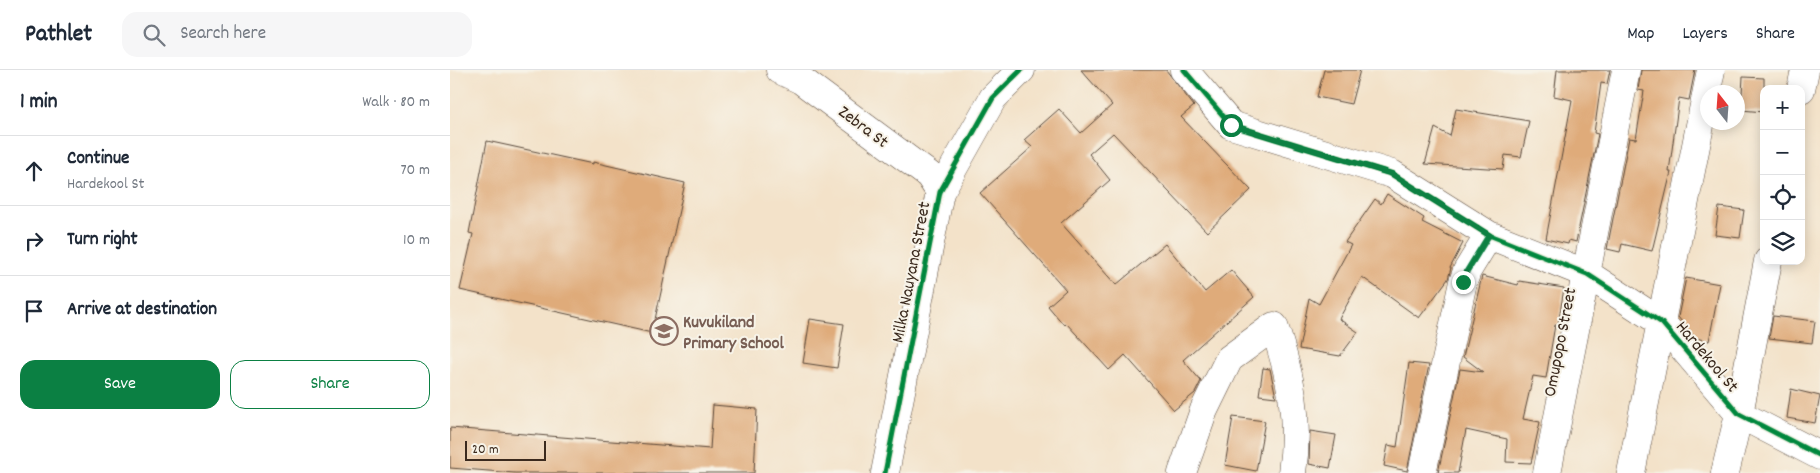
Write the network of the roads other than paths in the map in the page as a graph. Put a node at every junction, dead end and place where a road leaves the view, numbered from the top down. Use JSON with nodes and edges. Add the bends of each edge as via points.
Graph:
{"nodes":[{"id":1,"x":780,"y":70,"type":"edge"},
{"id":2,"x":1021,"y":70,"type":"edge"},
{"id":3,"x":1184,"y":70,"type":"edge"},
{"id":4,"x":1626,"y":70,"type":"edge"},
{"id":5,"x":1711,"y":70,"type":"edge"},
{"id":6,"x":1804,"y":70,"type":"edge"},
{"id":7,"x":1802,"y":85,"type":"edge"},
{"id":8,"x":940,"y":192,"type":"junction"},
{"id":9,"x":1489,"y":235,"type":"junction"},
{"id":10,"x":1767,"y":265,"type":"edge"},
{"id":11,"x":1587,"y":274,"type":"junction"},
{"id":12,"x":1662,"y":323,"type":"junction"},
{"id":13,"x":1739,"y":414,"type":"junction"},
{"id":14,"x":1820,"y":456,"type":"edge"},
{"id":15,"x":885,"y":473,"type":"edge"},
{"id":16,"x":1182,"y":473,"type":"edge"},
{"id":17,"x":1292,"y":473,"type":"edge"},
{"id":18,"x":1422,"y":473,"type":"edge"},
{"id":19,"x":1546,"y":473,"type":"edge"},
{"id":20,"x":1631,"y":473,"type":"edge"},
{"id":21,"x":1725,"y":473,"type":"edge"}],
"edges":[{"from":1,"to":8,"type":"street","name":"Zebra St","via":[[801,80],[929,175]]},
{"from":2,"to":8,"type":"street","name":"Milka Nauyana Street","via":[[993,98]]},
{"from":3,"to":9,"type":"street","name":"Hardekool St","via":[[1231,125],[1392,174]]},
{"from":4,"to":11,"type":"street","name":"Omupopo Street"},
{"from":5,"to":12,"type":"street"},
{"from":6,"to":7,"type":"street"},
{"from":8,"to":15,"type":"street","name":"Milka Nauyana Street"},
{"from":9,"to":11,"type":"street","name":"Hardekool St"},
{"from":9,"to":18,"type":"street","via":[[1463,282]]},
{"from":10,"to":13,"type":"street"},
{"from":11,"to":12,"type":"street","name":"Hardekool St"},
{"from":11,"to":19,"type":"street","name":"Omupopo Street"},
{"from":12,"to":13,"type":"street","name":"Hardekool St"},
{"from":12,"to":20,"type":"street"},
{"from":13,"to":14,"type":"street","name":"Hardekool St"},
{"from":13,"to":21,"type":"street"},
{"from":16,"to":17,"type":"street","via":[[1204,410],[1229,359],[1274,326],[1288,369],[1295,413]]}]}
